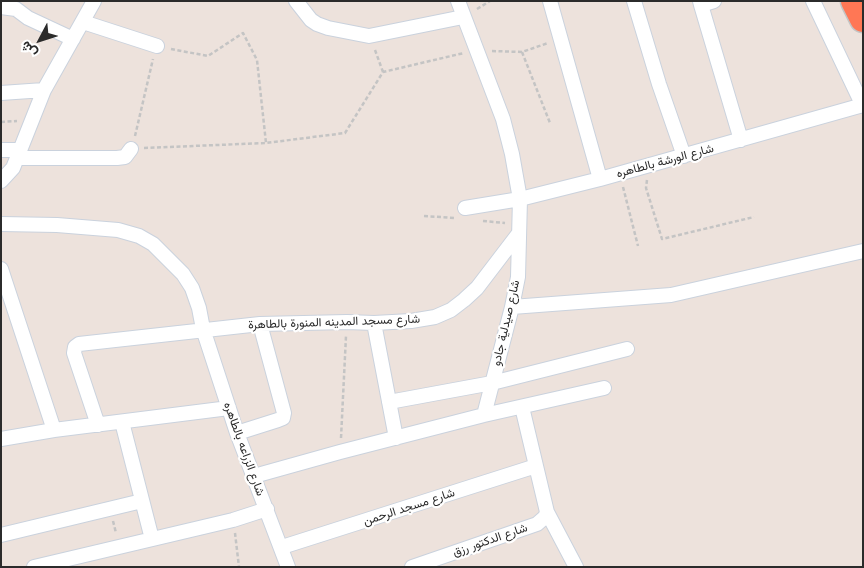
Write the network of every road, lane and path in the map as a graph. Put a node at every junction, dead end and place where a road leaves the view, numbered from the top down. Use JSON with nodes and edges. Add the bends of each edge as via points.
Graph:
{"nodes":[{"id":1,"x":94,"y":1,"type":"edge"},
{"id":2,"x":296,"y":1,"type":"edge"},
{"id":3,"x":458,"y":1,"type":"edge"},
{"id":4,"x":550,"y":1,"type":"edge"},
{"id":5,"x":634,"y":1,"type":"edge"},
{"id":6,"x":813,"y":1,"type":"edge"},
{"id":7,"x":854,"y":1,"type":"edge"},
{"id":8,"x":705,"y":3,"type":"edge"},
{"id":9,"x":1,"y":7,"type":"edge"},
{"id":10,"x":463,"y":17,"type":"junction"},
{"id":11,"x":863,"y":19,"type":"edge"},
{"id":12,"x":83,"y":22,"type":"junction"},
{"id":13,"x":370,"y":36,"type":"junction"},
{"id":14,"x":73,"y":39,"type":"junction"},
{"id":15,"x":561,"y":39,"type":"junction"},
{"id":16,"x":157,"y":46,"type":"junction"},
{"id":17,"x":477,"y":50,"type":"junction"},
{"id":18,"x":522,"y":52,"type":"junction"},
{"id":19,"x":383,"y":72,"type":"junction"},
{"id":20,"x":44,"y":90,"type":"junction"},
{"id":21,"x":1,"y":93,"type":"edge"},
{"id":22,"x":863,"y":105,"type":"edge"},
{"id":23,"x":550,"y":123,"type":"dead end"},
{"id":24,"x":742,"y":140,"type":"junction"},
{"id":25,"x":266,"y":144,"type":"junction"},
{"id":26,"x":132,"y":149,"type":"junction"},
{"id":27,"x":1,"y":150,"type":"edge"},
{"id":28,"x":18,"y":154,"type":"junction"},
{"id":29,"x":684,"y":156,"type":"junction"},
{"id":30,"x":649,"y":166,"type":"junction"},
{"id":31,"x":620,"y":174,"type":"junction"},
{"id":32,"x":600,"y":179,"type":"junction"},
{"id":33,"x":1,"y":181,"type":"edge"},
{"id":34,"x":520,"y":199,"type":"junction"},
{"id":35,"x":465,"y":208,"type":"dead end"},
{"id":36,"x":754,"y":217,"type":"dead end"},
{"id":37,"x":1,"y":224,"type":"edge"},
{"id":38,"x":519,"y":233,"type":"junction"},
{"id":39,"x":638,"y":246,"type":"dead end"},
{"id":40,"x":863,"y":251,"type":"edge"},
{"id":41,"x":1,"y":269,"type":"edge"},
{"id":42,"x":512,"y":307,"type":"junction"},
{"id":43,"x":347,"y":322,"type":"junction"},
{"id":44,"x":374,"y":323,"type":"junction"},
{"id":45,"x":260,"y":324,"type":"junction"},
{"id":46,"x":203,"y":330,"type":"junction"},
{"id":47,"x":628,"y":349,"type":"dead end"},
{"id":48,"x":492,"y":383,"type":"junction"},
{"id":49,"x":604,"y":388,"type":"dead end"},
{"id":50,"x":389,"y":402,"type":"junction"},
{"id":51,"x":522,"y":407,"type":"junction"},
{"id":52,"x":229,"y":408,"type":"junction"},
{"id":53,"x":484,"y":415,"type":"junction"},
{"id":54,"x":122,"y":422,"type":"junction"},
{"id":55,"x":98,"y":425,"type":"junction"},
{"id":56,"x":54,"y":430,"type":"junction"},
{"id":57,"x":237,"y":433,"type":"junction"},
{"id":58,"x":396,"y":438,"type":"junction"},
{"id":59,"x":1,"y":439,"type":"edge"},
{"id":60,"x":340,"y":452,"type":"junction"},
{"id":61,"x":536,"y":466,"type":"junction"},
{"id":62,"x":254,"y":476,"type":"junction"},
{"id":63,"x":142,"y":501,"type":"junction"},
{"id":64,"x":267,"y":509,"type":"junction"},
{"id":65,"x":110,"y":510,"type":"junction"},
{"id":66,"x":547,"y":512,"type":"junction"},
{"id":67,"x":233,"y":520,"type":"junction"},
{"id":68,"x":1,"y":535,"type":"edge"},
{"id":69,"x":152,"y":539,"type":"junction"},
{"id":70,"x":120,"y":547,"type":"junction"},
{"id":71,"x":282,"y":547,"type":"junction"},
{"id":72,"x":34,"y":567,"type":"edge"},
{"id":73,"x":239,"y":567,"type":"edge"},
{"id":74,"x":288,"y":567,"type":"edge"},
{"id":75,"x":412,"y":567,"type":"edge"},
{"id":76,"x":576,"y":567,"type":"edge"}],
"edges":[{"from":1,"to":12,"type":"street"},
{"from":2,"to":13,"type":"street","via":[[317,24]]},
{"from":3,"to":10,"type":"street","name":"شارع صيدلية جادو"},
{"from":4,"to":15,"type":"street"},
{"from":5,"to":29,"type":"street"},
{"from":6,"to":22,"type":"street"},
{"from":7,"to":11,"type":"highway"},
{"from":8,"to":24,"type":"street"},
{"from":9,"to":14,"type":"street","via":[[16,8],[28,18]]},
{"from":10,"to":13,"type":"street"},
{"from":10,"to":17,"type":"street","name":"شارع صيدلية جادو"},
{"from":12,"to":14,"type":"street"},
{"from":12,"to":16,"type":"street"},
{"from":13,"to":19,"type":"path"},
{"from":14,"to":20,"type":"street"},
{"from":15,"to":18,"type":"path"},
{"from":15,"to":32,"type":"street"},
{"from":16,"to":25,"type":"path","via":[[208,56],[243,33],[257,60]]},
{"from":16,"to":26,"type":"path"},
{"from":17,"to":18,"type":"path"},
{"from":17,"to":19,"type":"path"},
{"from":17,"to":34,"type":"street","name":"شارع صيدلية جادو","via":[[503,119]]},
{"from":18,"to":23,"type":"path"},
{"from":19,"to":25,"type":"path","via":[[345,133]]},
{"from":20,"to":21,"type":"street"},
{"from":20,"to":28,"type":"street"},
{"from":22,"to":24,"type":"street","name":"شارع الورشة بالطاهره"},
{"from":24,"to":29,"type":"street","name":"شارع الورشة بالطاهره"},
{"from":25,"to":26,"type":"path"},
{"from":26,"to":28,"type":"street","via":[[125,157],[117,158]]},
{"from":27,"to":28,"type":"street"},
{"from":28,"to":33,"type":"street","via":[[13,168]]},
{"from":29,"to":30,"type":"street","name":"شارع الورشة بالطاهره"},
{"from":30,"to":31,"type":"street","name":"شارع الورشة بالطاهره"},
{"from":30,"to":36,"type":"path","via":[[646,188],[662,239]]},
{"from":31,"to":32,"type":"street","name":"شارع الورشة بالطاهره"},
{"from":31,"to":39,"type":"path"},
{"from":32,"to":34,"type":"street","name":"شارع الورشة بالطاهره"},
{"from":34,"to":35,"type":"street","name":"شارع الورشة بالطاهره"},
{"from":34,"to":38,"type":"street","name":"شارع صيدلية جادو"},
{"from":37,"to":46,"type":"street","name":"شارع الزراعه بالطاهره","via":[[97,227],[140,236],[153,244],[183,274],[192,288]]},
{"from":38,"to":42,"type":"street","name":"شارع صيدلية جادو","via":[[518,277]]},
{"from":38,"to":44,"type":"street","name":"شارع مسجد المدينه المنورة بالطاهرة","via":[[477,288],[450,310],[435,317]]},
{"from":40,"to":42,"type":"street","via":[[670,295]]},
{"from":41,"to":56,"type":"street"},
{"from":42,"to":48,"type":"street","name":"شارع صيدلية جادو"},
{"from":43,"to":44,"type":"street","name":"شارع مسجد المدينه المنورة بالطاهرة"},
{"from":43,"to":45,"type":"street","name":"شارع مسجد المدينه المنورة بالطاهرة"},
{"from":43,"to":60,"type":"path"},
{"from":44,"to":50,"type":"street"},
{"from":45,"to":46,"type":"street","name":"شارع مسجد المدينه المنورة بالطاهرة"},
{"from":45,"to":57,"type":"street","via":[[284,413],[278,420]]},
{"from":46,"to":52,"type":"street","name":"شارع الزراعه بالطاهره"},
{"from":46,"to":55,"type":"street","name":"شارع مسجد المدينه المنورة بالطاهرة","via":[[77,346],[74,353]]},
{"from":47,"to":48,"type":"street"},
{"from":48,"to":50,"type":"street"},
{"from":48,"to":53,"type":"street","name":"شارع صيدلية جادو"},
{"from":49,"to":51,"type":"street"},
{"from":50,"to":58,"type":"street"},
{"from":51,"to":53,"type":"street"},
{"from":51,"to":61,"type":"street"},
{"from":52,"to":54,"type":"street"},
{"from":52,"to":57,"type":"street","name":"شارع الزراعه بالطاهره"},
{"from":53,"to":58,"type":"street"},
{"from":54,"to":55,"type":"street"},
{"from":54,"to":63,"type":"street"},
{"from":55,"to":56,"type":"street"},
{"from":56,"to":59,"type":"street"},
{"from":57,"to":62,"type":"street","name":"شارع الزراعه بالطاهره"},
{"from":58,"to":60,"type":"street"},
{"from":60,"to":62,"type":"street"},
{"from":61,"to":66,"type":"street"},
{"from":61,"to":71,"type":"street","name":"شارع مسجد الرحمن"},
{"from":62,"to":64,"type":"street","name":"شارع الزراعه بالطاهره"},
{"from":63,"to":65,"type":"street"},
{"from":63,"to":69,"type":"street"},
{"from":64,"to":67,"type":"street"},
{"from":64,"to":71,"type":"street","name":"شارع الزراعه بالطاهره"},
{"from":65,"to":68,"type":"street"},
{"from":65,"to":70,"type":"path"},
{"from":66,"to":75,"type":"street","name":"شارع الدكتور رزق","via":[[537,524]]},
{"from":66,"to":76,"type":"street"},
{"from":67,"to":69,"type":"street"},
{"from":67,"to":73,"type":"path"},
{"from":69,"to":70,"type":"street"},
{"from":70,"to":72,"type":"street"},
{"from":71,"to":74,"type":"street","name":"شارع الزراعه بالطاهره"}]}
